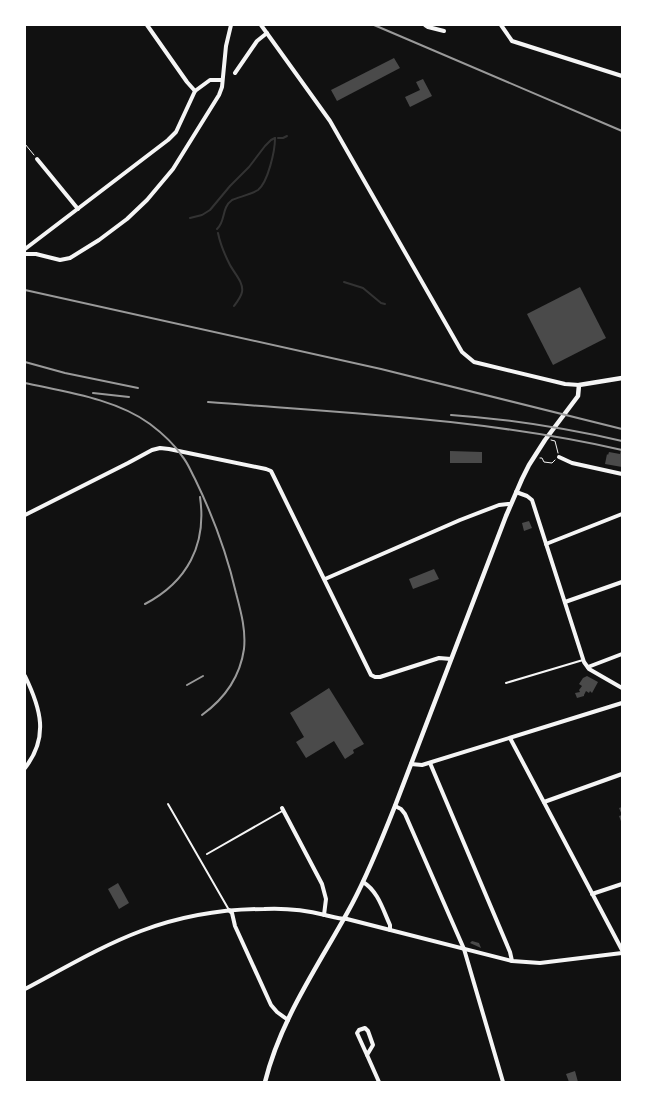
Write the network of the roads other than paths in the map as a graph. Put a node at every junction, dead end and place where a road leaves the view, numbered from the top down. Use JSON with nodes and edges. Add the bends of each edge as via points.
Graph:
{"nodes":[{"id":1,"x":148,"y":25,"type":"edge"},
{"id":2,"x":231,"y":25,"type":"edge"},
{"id":3,"x":261,"y":25,"type":"edge"},
{"id":4,"x":425,"y":25,"type":"edge"},
{"id":5,"x":501,"y":25,"type":"edge"},
{"id":6,"x":444,"y":31,"type":"dead end"},
{"id":7,"x":267,"y":33,"type":"junction"},
{"id":8,"x":235,"y":73,"type":"dead end"},
{"id":9,"x":622,"y":76,"type":"edge"},
{"id":10,"x":222,"y":80,"type":"junction"},
{"id":11,"x":195,"y":91,"type":"junction"},
{"id":12,"x":37,"y":159,"type":"road end"},
{"id":13,"x":78,"y":210,"type":"junction"},
{"id":14,"x":25,"y":249,"type":"edge"},
{"id":15,"x":25,"y":254,"type":"edge"},
{"id":16,"x":622,"y":378,"type":"edge"},
{"id":17,"x":579,"y":385,"type":"junction"},
{"id":18,"x":559,"y":457,"type":"road end"},
{"id":19,"x":622,"y":474,"type":"edge"},
{"id":20,"x":516,"y":492,"type":"junction"},
{"id":21,"x":511,"y":504,"type":"junction"},
{"id":22,"x":622,"y":514,"type":"edge"},
{"id":23,"x":25,"y":515,"type":"edge"},
{"id":24,"x":546,"y":544,"type":"junction"},
{"id":25,"x":325,"y":580,"type":"junction"},
{"id":26,"x":622,"y":582,"type":"edge"},
{"id":27,"x":565,"y":602,"type":"junction"},
{"id":28,"x":622,"y":654,"type":"edge"},
{"id":29,"x":452,"y":659,"type":"junction"},
{"id":30,"x":584,"y":660,"type":"junction"},
{"id":31,"x":588,"y":667,"type":"junction"},
{"id":32,"x":25,"y":676,"type":"edge"},
{"id":33,"x":506,"y":682,"type":"dead end"},
{"id":34,"x":622,"y":688,"type":"edge"},
{"id":35,"x":622,"y":703,"type":"edge"},
{"id":36,"x":510,"y":738,"type":"junction"},
{"id":37,"x":430,"y":763,"type":"junction"},
{"id":38,"x":411,"y":764,"type":"junction"},
{"id":39,"x":25,"y":768,"type":"edge"},
{"id":40,"x":622,"y":774,"type":"edge"},
{"id":41,"x":544,"y":802,"type":"junction"},
{"id":42,"x":168,"y":804,"type":"dead end"},
{"id":43,"x":395,"y":806,"type":"junction"},
{"id":44,"x":283,"y":809,"type":"joint"},
{"id":45,"x":207,"y":854,"type":"dead end"},
{"id":46,"x":363,"y":882,"type":"junction"},
{"id":47,"x":622,"y":884,"type":"edge"},
{"id":48,"x":592,"y":894,"type":"junction"},
{"id":49,"x":229,"y":910,"type":"junction"},
{"id":50,"x":324,"y":915,"type":"junction"},
{"id":51,"x":344,"y":919,"type":"junction"},
{"id":52,"x":390,"y":930,"type":"junction"},
{"id":53,"x":464,"y":949,"type":"junction"},
{"id":54,"x":622,"y":950,"type":"edge"},
{"id":55,"x":622,"y":953,"type":"edge"},
{"id":56,"x":512,"y":961,"type":"junction"},
{"id":57,"x":25,"y":989,"type":"edge"},
{"id":58,"x":288,"y":1020,"type":"junction"},
{"id":59,"x":367,"y":1055,"type":"junction"},
{"id":60,"x":266,"y":1082,"type":"edge"},
{"id":61,"x":379,"y":1082,"type":"edge"},
{"id":62,"x":503,"y":1082,"type":"edge"}],
"edges":[{"from":1,"to":11,"type":"street"},
{"from":2,"to":10,"type":"street"},
{"from":3,"to":7,"type":"street"},
{"from":4,"to":6,"type":"street"},
{"from":5,"to":9,"type":"street","via":[[512,41]]},
{"from":7,"to":8,"type":"street","via":[[257,41]]},
{"from":7,"to":17,"type":"street","via":[[330,121],[462,352],[474,362]]},
{"from":10,"to":11,"type":"street","via":[[210,80]]},
{"from":10,"to":15,"type":"street","via":[[219,95],[173,169],[127,219],[70,258],[60,260]]},
{"from":11,"to":13,"type":"street","via":[[176,132]]},
{"from":12,"to":13,"type":"street"},
{"from":13,"to":14,"type":"street"},
{"from":16,"to":17,"type":"street"},
{"from":17,"to":20,"type":"street","via":[[578,396],[532,458]]},
{"from":18,"to":19,"type":"street"},
{"from":20,"to":21,"type":"street"},
{"from":20,"to":24,"type":"street","via":[[532,500]]},
{"from":21,"to":25,"type":"street","via":[[499,504]]},
{"from":21,"to":29,"type":"street"},
{"from":22,"to":24,"type":"street"},
{"from":23,"to":25,"type":"street","via":[[160,448],[258,467],[274,475]]},
{"from":24,"to":27,"type":"street"},
{"from":25,"to":29,"type":"street","via":[[375,677],[439,658]]},
{"from":26,"to":27,"type":"street"},
{"from":27,"to":30,"type":"street"},
{"from":28,"to":31,"type":"street"},
{"from":29,"to":38,"type":"street"},
{"from":30,"to":31,"type":"street"},
{"from":30,"to":33,"type":"lane"},
{"from":31,"to":34,"type":"street"},
{"from":32,"to":39,"type":"street","via":[[37,703],[41,728],[36,749]]},
{"from":35,"to":36,"type":"street"},
{"from":36,"to":37,"type":"street"},
{"from":36,"to":41,"type":"street"},
{"from":37,"to":38,"type":"street","via":[[422,766]]},
{"from":37,"to":56,"type":"street"},
{"from":38,"to":43,"type":"street"},
{"from":40,"to":41,"type":"street"},
{"from":41,"to":48,"type":"street"},
{"from":42,"to":49,"type":"lane"},
{"from":43,"to":46,"type":"street"},
{"from":43,"to":53,"type":"street","via":[[405,814]]},
{"from":44,"to":45,"type":"lane"},
{"from":44,"to":50,"type":"street","via":[[322,884],[326,899]]},
{"from":46,"to":51,"type":"street"},
{"from":46,"to":52,"type":"street","via":[[377,896]]},
{"from":47,"to":48,"type":"street"},
{"from":48,"to":54,"type":"street"},
{"from":49,"to":50,"type":"street","via":[[266,909]]},
{"from":49,"to":57,"type":"street","via":[[188,917],[141,931]]},
{"from":49,"to":58,"type":"street","via":[[271,1005]]},
{"from":50,"to":51,"type":"street"},
{"from":51,"to":52,"type":"street"},
{"from":51,"to":58,"type":"street"},
{"from":52,"to":53,"type":"street"},
{"from":53,"to":56,"type":"street"},
{"from":53,"to":62,"type":"street"},
{"from":55,"to":56,"type":"street","via":[[540,963]]},
{"from":58,"to":60,"type":"street"},
{"from":59,"to":59,"type":"street","via":[[373,1045],[365,1028],[358,1033]]},
{"from":59,"to":61,"type":"street"}]}
